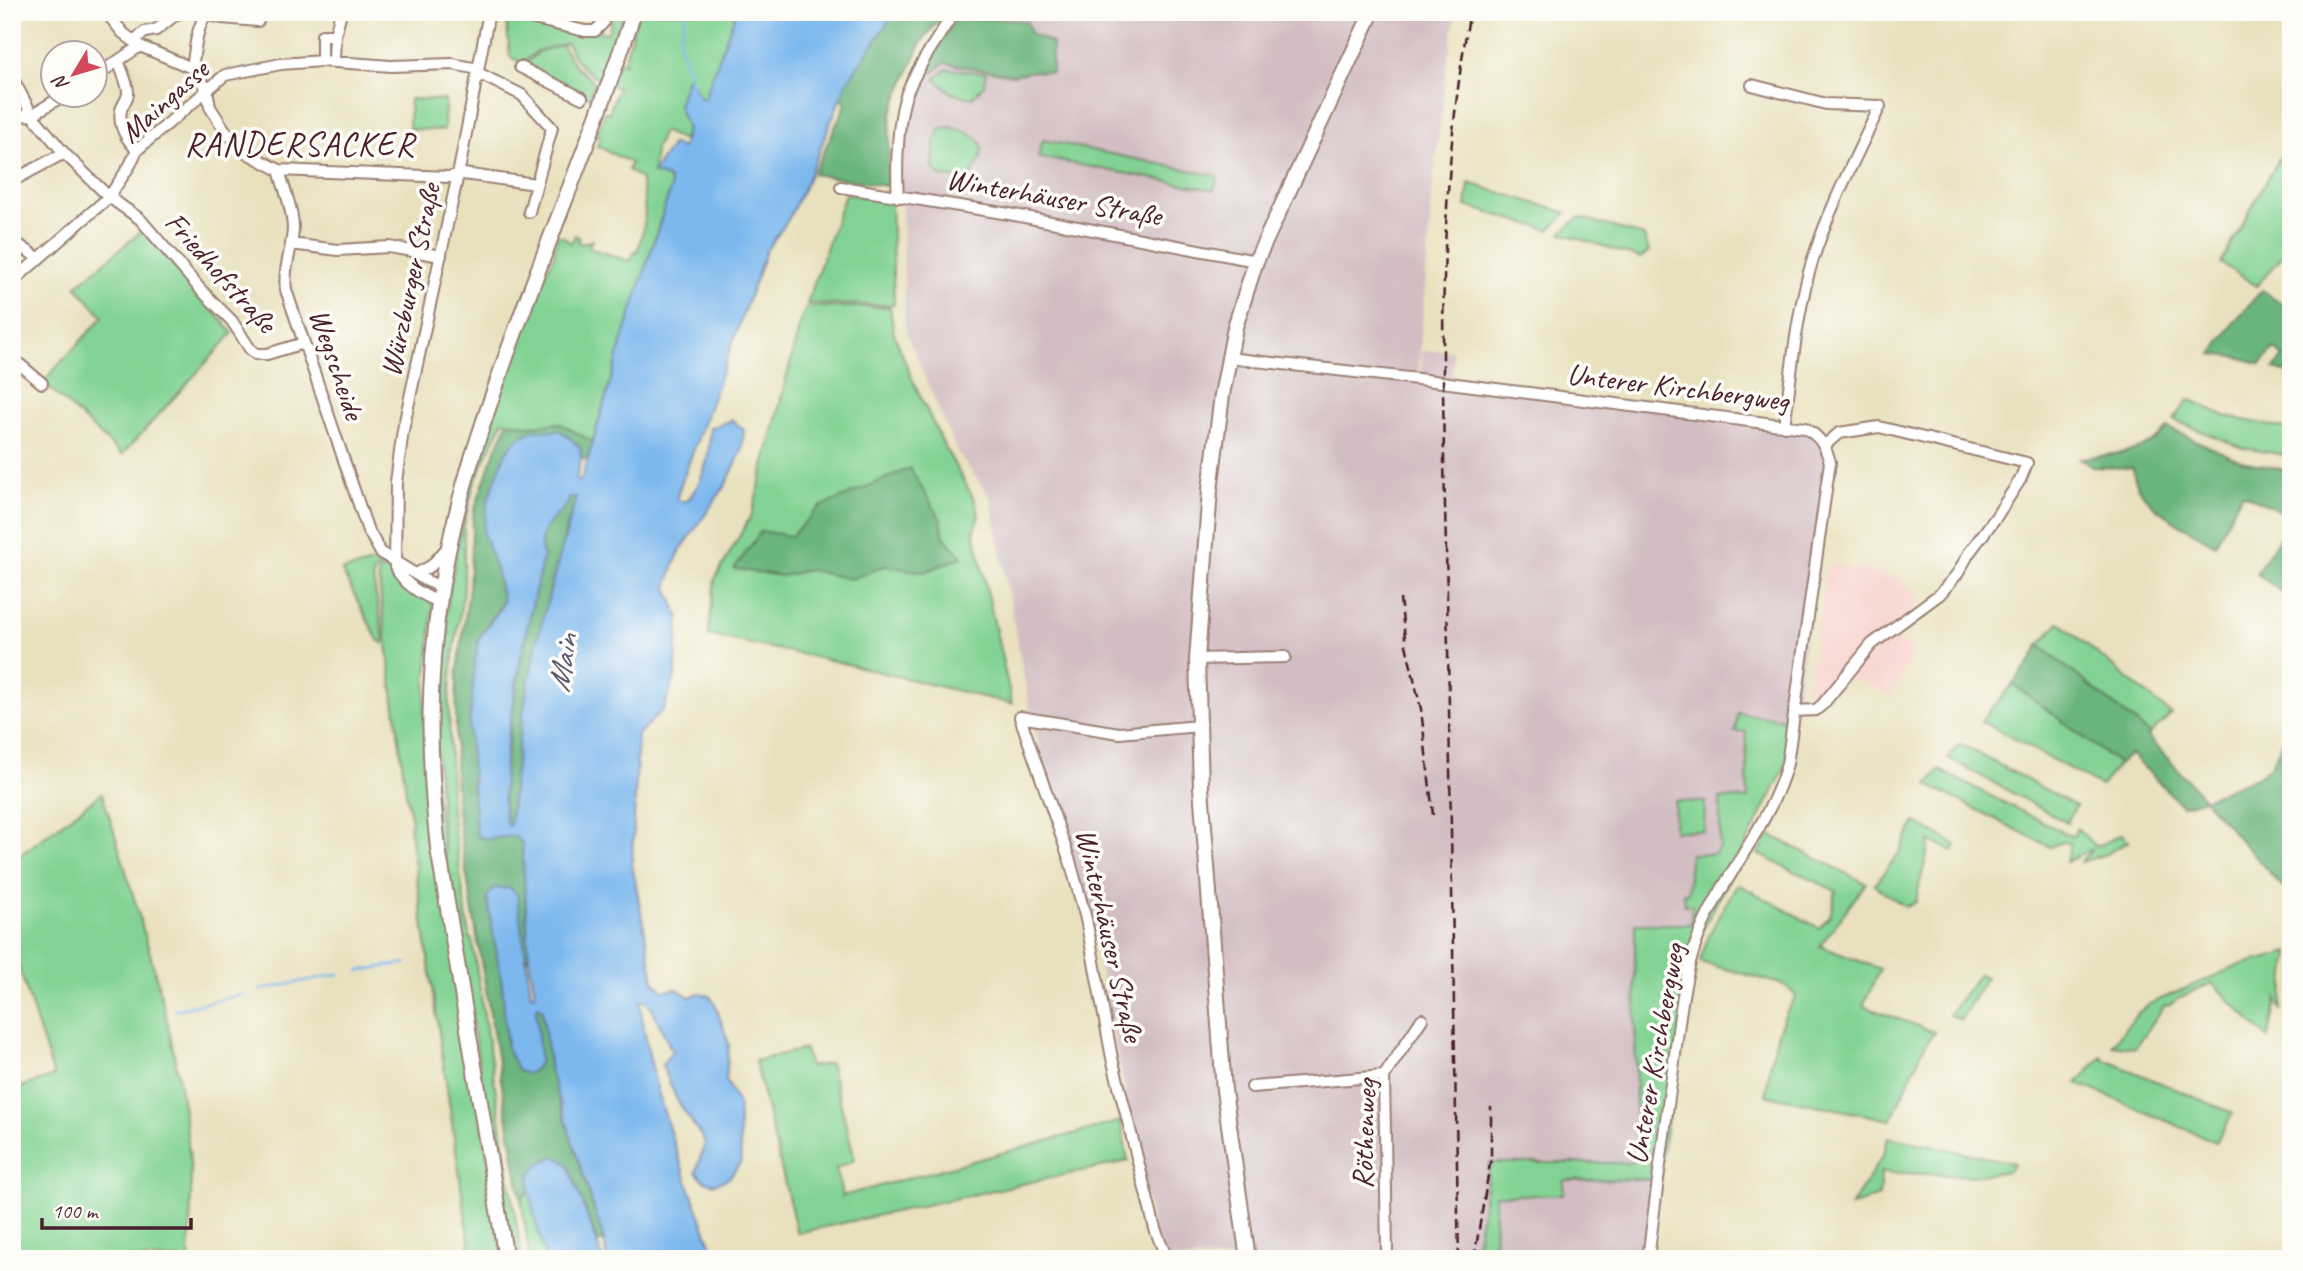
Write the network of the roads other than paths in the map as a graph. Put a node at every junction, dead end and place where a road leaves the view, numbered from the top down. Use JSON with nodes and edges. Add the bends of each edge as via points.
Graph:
{"nodes":[{"id":1,"x":106,"y":12,"type":"edge"},
{"id":2,"x":179,"y":12,"type":"edge"},
{"id":3,"x":191,"y":12,"type":"edge"},
{"id":4,"x":341,"y":12,"type":"edge"},
{"id":5,"x":489,"y":12,"type":"edge"},
{"id":6,"x":503,"y":12,"type":"edge"},
{"id":7,"x":606,"y":12,"type":"edge"},
{"id":8,"x":634,"y":12,"type":"edge"},
{"id":9,"x":954,"y":12,"type":"edge"},
{"id":10,"x":1372,"y":12,"type":"edge"},
{"id":11,"x":207,"y":13,"type":"edge"},
{"id":12,"x":258,"y":21,"type":"dead end"},
{"id":13,"x":335,"y":35,"type":"junction"},
{"id":14,"x":137,"y":43,"type":"junction"},
{"id":15,"x":334,"y":60,"type":"junction"},
{"id":16,"x":322,"y":61,"type":"junction"},
{"id":17,"x":119,"y":62,"type":"junction"},
{"id":18,"x":520,"y":67,"type":"dead end"},
{"id":19,"x":192,"y":68,"type":"junction"},
{"id":20,"x":108,"y":69,"type":"edge"},
{"id":21,"x":478,"y":71,"type":"junction"},
{"id":22,"x":12,"y":76,"type":"edge"},
{"id":23,"x":1752,"y":85,"type":"dead end"},
{"id":24,"x":207,"y":89,"type":"junction"},
{"id":25,"x":582,"y":98,"type":"dead end"},
{"id":26,"x":43,"y":108,"type":"edge"},
{"id":27,"x":32,"y":115,"type":"junction"},
{"id":28,"x":12,"y":116,"type":"edge"},
{"id":29,"x":136,"y":150,"type":"junction"},
{"id":30,"x":64,"y":153,"type":"junction"},
{"id":31,"x":279,"y":170,"type":"junction"},
{"id":32,"x":457,"y":175,"type":"junction"},
{"id":33,"x":12,"y":181,"type":"edge"},
{"id":34,"x":537,"y":184,"type":"junction"},
{"id":35,"x":841,"y":187,"type":"dead end"},
{"id":36,"x":109,"y":197,"type":"junction"},
{"id":37,"x":898,"y":197,"type":"junction"},
{"id":38,"x":529,"y":212,"type":"dead end"},
{"id":39,"x":12,"y":240,"type":"edge"},
{"id":40,"x":291,"y":244,"type":"junction"},
{"id":41,"x":441,"y":256,"type":"junction"},
{"id":42,"x":38,"y":258,"type":"junction"},
{"id":43,"x":1256,"y":261,"type":"junction"},
{"id":44,"x":12,"y":282,"type":"edge"},
{"id":45,"x":304,"y":343,"type":"junction"},
{"id":46,"x":12,"y":358,"type":"edge"},
{"id":47,"x":1228,"y":358,"type":"junction"},
{"id":48,"x":42,"y":383,"type":"dead end"},
{"id":49,"x":1784,"y":426,"type":"junction"},
{"id":50,"x":1825,"y":445,"type":"junction"},
{"id":51,"x":450,"y":545,"type":"junction"},
{"id":52,"x":395,"y":560,"type":"junction"},
{"id":53,"x":416,"y":574,"type":"junction"},
{"id":54,"x":441,"y":587,"type":"junction"},
{"id":55,"x":439,"y":602,"type":"junction"},
{"id":56,"x":1285,"y":657,"type":"dead end"},
{"id":57,"x":1197,"y":659,"type":"junction"},
{"id":58,"x":1794,"y":711,"type":"junction"},
{"id":59,"x":1199,"y":726,"type":"junction"},
{"id":60,"x":1422,"y":1019,"type":"dead end"},
{"id":61,"x":1384,"y":1076,"type":"junction"},
{"id":62,"x":1252,"y":1087,"type":"dead end"},
{"id":63,"x":506,"y":1259,"type":"edge"},
{"id":64,"x":1167,"y":1259,"type":"edge"},
{"id":65,"x":1248,"y":1259,"type":"edge"},
{"id":66,"x":1383,"y":1259,"type":"edge"},
{"id":67,"x":1648,"y":1259,"type":"edge"}],
"edges":[{"from":1,"to":14,"type":"street"},
{"from":2,"to":14,"type":"street","via":[[156,30],[145,32]]},
{"from":3,"to":11,"type":"street"},
{"from":4,"to":13,"type":"street"},
{"from":5,"to":21,"type":"street","name":"Würzburger Straße"},
{"from":6,"to":7,"type":"street","via":[[596,31]]},
{"from":8,"to":51,"type":"main road","via":[[475,444]]},
{"from":9,"to":37,"type":"street","via":[[908,89],[898,140]]},
{"from":10,"to":43,"type":"main road"},
{"from":11,"to":12,"type":"street"},
{"from":11,"to":19,"type":"street"},
{"from":13,"to":15,"type":"street"},
{"from":13,"to":16,"type":"street","via":[[322,35]]},
{"from":14,"to":17,"type":"street"},
{"from":14,"to":19,"type":"street"},
{"from":15,"to":16,"type":"street","name":"Maingasse"},
{"from":15,"to":21,"type":"street","name":"Maingasse","via":[[391,66],[453,64]]},
{"from":16,"to":24,"type":"street","name":"Maingasse","via":[[225,75]]},
{"from":17,"to":20,"type":"street"},
{"from":17,"to":29,"type":"street","via":[[128,89],[121,111],[122,128]]},
{"from":18,"to":25,"type":"street"},
{"from":19,"to":24,"type":"street"},
{"from":21,"to":32,"type":"street","name":"Würzburger Straße"},
{"from":21,"to":34,"type":"street","name":"Maingasse","via":[[522,95],[552,128]]},
{"from":22,"to":27,"type":"street"},
{"from":23,"to":49,"type":"street","via":[[1826,104],[1880,106],[1812,264]]},
{"from":24,"to":29,"type":"street","name":"Maingasse"},
{"from":24,"to":31,"type":"street","via":[[210,107],[226,132],[247,153]]},
{"from":26,"to":27,"type":"street"},
{"from":27,"to":28,"type":"street"},
{"from":27,"to":30,"type":"street"},
{"from":29,"to":36,"type":"street","name":"Maingasse"},
{"from":30,"to":33,"type":"street"},
{"from":30,"to":36,"type":"street"},
{"from":31,"to":32,"type":"street"},
{"from":31,"to":40,"type":"street","name":"Wegscheide","via":[[290,207]]},
{"from":32,"to":34,"type":"street"},
{"from":32,"to":41,"type":"street","name":"Würzburger Straße"},
{"from":34,"to":38,"type":"street"},
{"from":35,"to":37,"type":"street","name":"Winterhäuser Straße"},
{"from":36,"to":42,"type":"street","name":"Maingasse"},
{"from":36,"to":45,"type":"street","name":"Friedhofstraße","via":[[140,219],[256,354]]},
{"from":37,"to":43,"type":"street","name":"Winterhäuser Straße"},
{"from":39,"to":42,"type":"street"},
{"from":40,"to":41,"type":"street","via":[[338,250],[389,247]]},
{"from":40,"to":45,"type":"street","name":"Wegscheide","via":[[285,265],[286,290]]},
{"from":41,"to":52,"type":"street","name":"Würzburger Straße","via":[[401,443]]},
{"from":42,"to":44,"type":"street","name":"Maingasse"},
{"from":43,"to":47,"type":"main road"},
{"from":45,"to":52,"type":"street","name":"Wegscheide","via":[[370,535],[381,553]]},
{"from":46,"to":48,"type":"street"},
{"from":47,"to":49,"type":"street","name":"Unterer Kirchbergweg"},
{"from":47,"to":57,"type":"main road","via":[[1210,490]]},
{"from":49,"to":50,"type":"street","name":"Unterer Kirchbergweg","via":[[1805,428]]},
{"from":50,"to":58,"type":"street","name":"Unterer Kirchbergweg","via":[[1830,461]]},
{"from":50,"to":58,"type":"street","via":[[1839,433],[1879,427],[2027,463],[1996,517],[1940,594],[1872,644],[1816,710]]},
{"from":51,"to":53,"type":"street","via":[[431,566]]},
{"from":51,"to":54,"type":"main road"},
{"from":52,"to":53,"type":"street"},
{"from":52,"to":55,"type":"street","via":[[405,582]]},
{"from":53,"to":54,"type":"street"},
{"from":54,"to":55,"type":"main road"},
{"from":55,"to":63,"type":"main road","via":[[429,715],[432,793]]},
{"from":56,"to":57,"type":"street"},
{"from":57,"to":59,"type":"main road"},
{"from":58,"to":67,"type":"street","name":"Unterer Kirchbergweg","via":[[1780,789],[1696,943],[1685,985]]},
{"from":59,"to":64,"type":"street","name":"Winterhäuser Straße","via":[[1119,733],[1020,717],[1086,919],[1112,1058],[1154,1229]]},
{"from":59,"to":65,"type":"main road","via":[[1224,1090]]},
{"from":60,"to":61,"type":"street","name":"Röthenweg"},
{"from":61,"to":62,"type":"street"},
{"from":61,"to":66,"type":"street","name":"Röthenweg","via":[[1387,1252]]}]}
